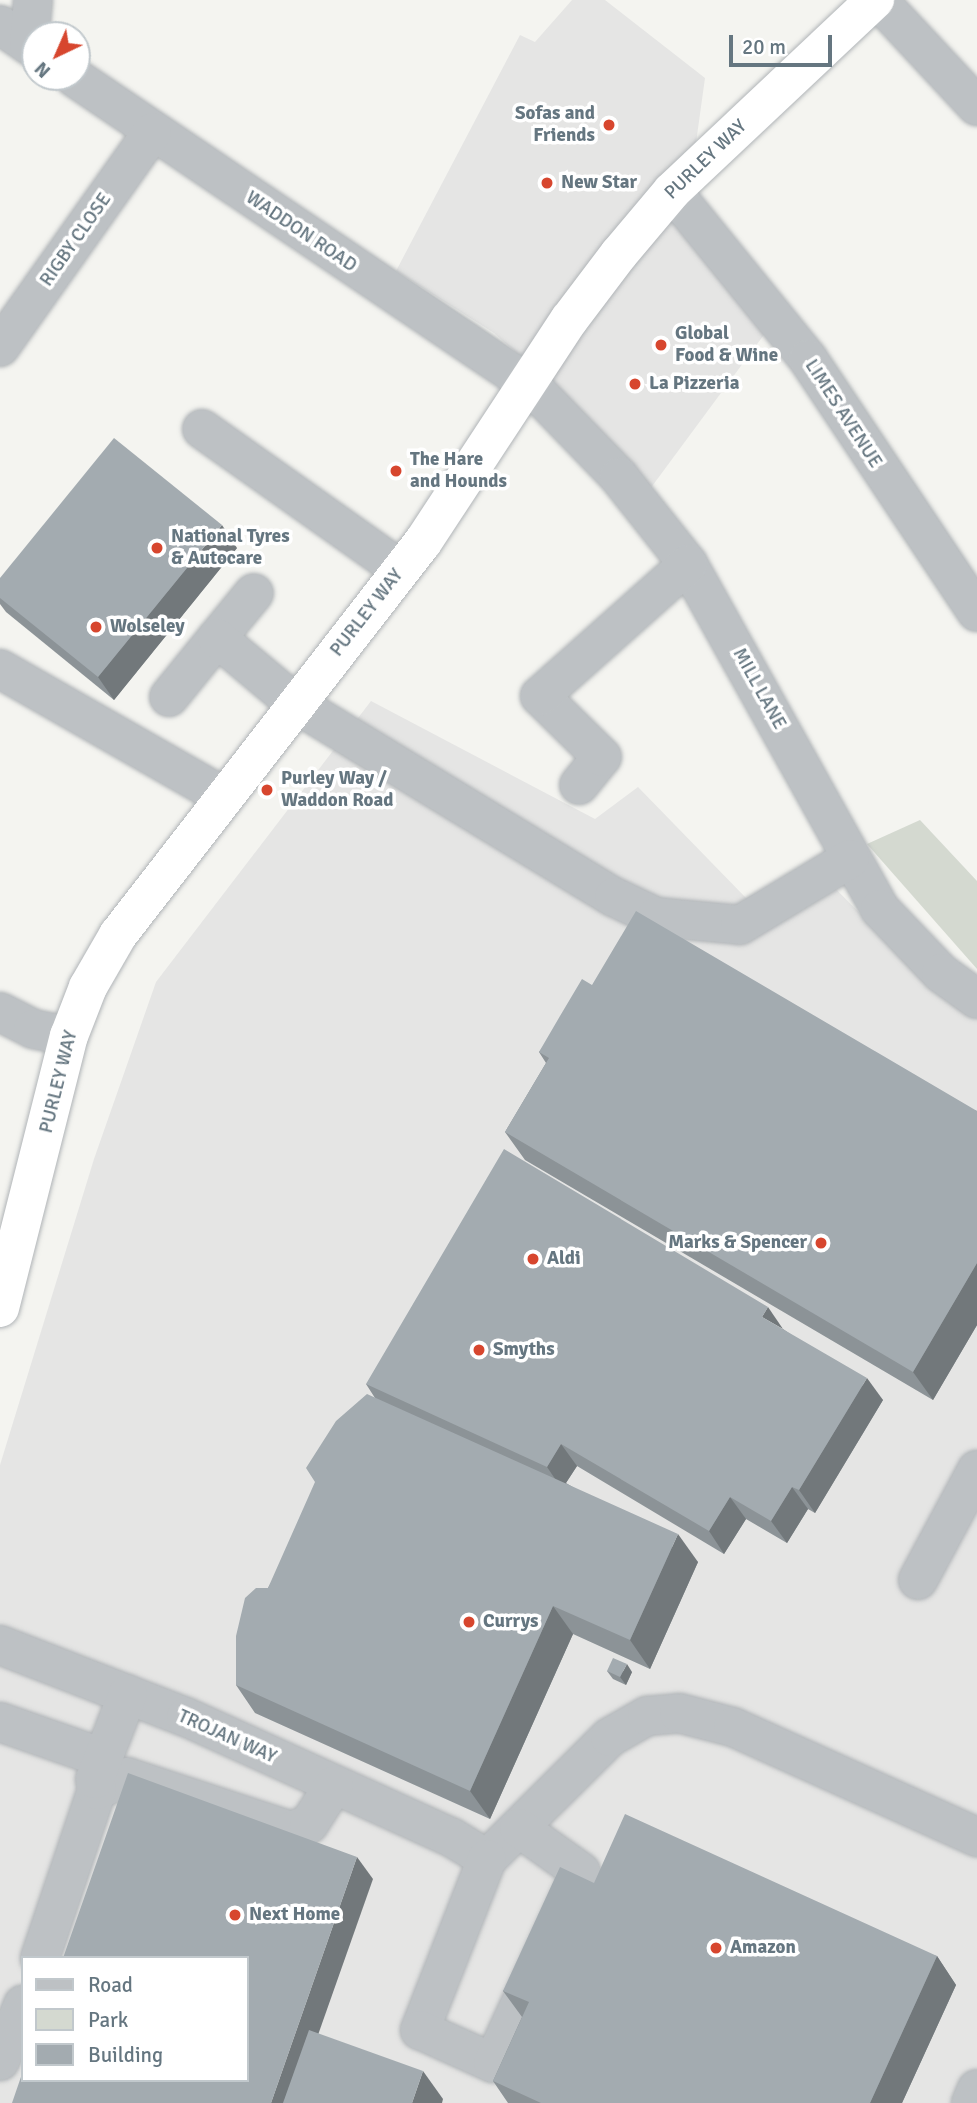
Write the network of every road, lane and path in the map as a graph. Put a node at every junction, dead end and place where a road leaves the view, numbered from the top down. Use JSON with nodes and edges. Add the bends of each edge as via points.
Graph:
{"nodes":[{"id":1,"x":33,"y":0,"type":"edge"},
{"id":2,"x":877,"y":0,"type":"edge"},
{"id":3,"x":27,"y":21,"type":"edge"},
{"id":4,"x":91,"y":89,"type":"edge"},
{"id":5,"x":977,"y":106,"type":"edge"},
{"id":6,"x":152,"y":132,"type":"junction"},
{"id":7,"x":672,"y":191,"type":"junction"},
{"id":8,"x":0,"y":347,"type":"edge"},
{"id":9,"x":530,"y":384,"type":"junction"},
{"id":10,"x":202,"y":429,"type":"dead end"},
{"id":11,"x":688,"y":564,"type":"junction"},
{"id":12,"x":401,"y":570,"type":"junction"},
{"id":13,"x":254,"y":593,"type":"dead end"},
{"id":14,"x":977,"y":612,"type":"edge"},
{"id":15,"x":216,"y":638,"type":"junction"},
{"id":16,"x":0,"y":669,"type":"edge"},
{"id":17,"x":169,"y":697,"type":"dead end"},
{"id":18,"x":296,"y":704,"type":"junction"},
{"id":19,"x":579,"y":785,"type":"dead end"},
{"id":20,"x":224,"y":797,"type":"junction"},
{"id":21,"x":850,"y":859,"type":"junction"},
{"id":22,"x":977,"y":999,"type":"edge"},
{"id":23,"x":0,"y":1012,"type":"edge"},
{"id":24,"x":69,"y":1037,"type":"junction"},
{"id":25,"x":0,"y":1308,"type":"edge"},
{"id":26,"x":977,"y":1470,"type":"edge"},
{"id":27,"x":918,"y":1580,"type":"dead end"},
{"id":28,"x":0,"y":1646,"type":"edge"},
{"id":29,"x":128,"y":1694,"type":"junction"},
{"id":30,"x":0,"y":1722,"type":"edge"},
{"id":31,"x":100,"y":1774,"type":"junction"},
{"id":32,"x":334,"y":1785,"type":"junction"},
{"id":33,"x":519,"y":1828,"type":"junction"},
{"id":34,"x":977,"y":1837,"type":"edge"},
{"id":35,"x":487,"y":1859,"type":"junction"},
{"id":36,"x":41,"y":1956,"type":"edge"},
{"id":37,"x":21,"y":2010,"type":"edge"},
{"id":38,"x":0,"y":2061,"type":"edge"},
{"id":39,"x":977,"y":2089,"type":"edge"},
{"id":40,"x":971,"y":2103,"type":"edge"}],
"edges":[{"from":1,"to":3,"type":"street"},
{"from":2,"to":5,"type":"street"},
{"from":2,"to":7,"type":"highway","name":"PURLEY WAY"},
{"from":4,"to":6,"type":"street","name":"WADDON ROAD"},
{"from":6,"to":8,"type":"street","name":"RIGBY CLOSE"},
{"from":6,"to":9,"type":"street","name":"WADDON ROAD"},
{"from":7,"to":9,"type":"highway","name":"PURLEY WAY","via":[[569,320]]},
{"from":7,"to":14,"type":"street","name":"LIMES AVENUE","via":[[808,359]]},
{"from":9,"to":11,"type":"street","name":"MILL LANE","via":[[619,477]]},
{"from":9,"to":12,"type":"highway","name":"PURLEY WAY"},
{"from":10,"to":12,"type":"street"},
{"from":11,"to":19,"type":"street","via":[[540,696],[602,757]]},
{"from":11,"to":21,"type":"street","name":"MILL LANE"},
{"from":12,"to":18,"type":"highway","name":"PURLEY WAY"},
{"from":13,"to":15,"type":"street"},
{"from":15,"to":17,"type":"street"},
{"from":15,"to":18,"type":"street"},
{"from":16,"to":20,"type":"street"},
{"from":18,"to":20,"type":"highway","name":"PURLEY WAY"},
{"from":18,"to":21,"type":"street","via":[[603,891],[656,916],[740,925]]},
{"from":20,"to":24,"type":"highway","name":"PURLEY WAY","via":[[118,935],[88,987]]},
{"from":21,"to":22,"type":"street","name":"MILL LANE","via":[[880,909],[906,939]]},
{"from":23,"to":24,"type":"street","via":[[33,1029]]},
{"from":24,"to":25,"type":"highway","name":"PURLEY WAY"},
{"from":26,"to":27,"type":"street"},
{"from":28,"to":29,"type":"street","name":"TROJAN WAY"},
{"from":29,"to":31,"type":"street"},
{"from":29,"to":32,"type":"street","name":"TROJAN WAY"},
{"from":30,"to":31,"type":"street"},
{"from":31,"to":32,"type":"street","via":[[127,1777],[291,1831],[309,1824]]},
{"from":31,"to":36,"type":"street"},
{"from":32,"to":35,"type":"street","name":"TROJAN WAY","via":[[451,1837]]},
{"from":33,"to":34,"type":"street","via":[[628,1723],[679,1713],[733,1727]]},
{"from":33,"to":35,"type":"street"},
{"from":33,"to":35,"type":"street","via":[[580,1872],[493,2063],[420,2030]]},
{"from":37,"to":38,"type":"street"},
{"from":39,"to":40,"type":"street"}]}
